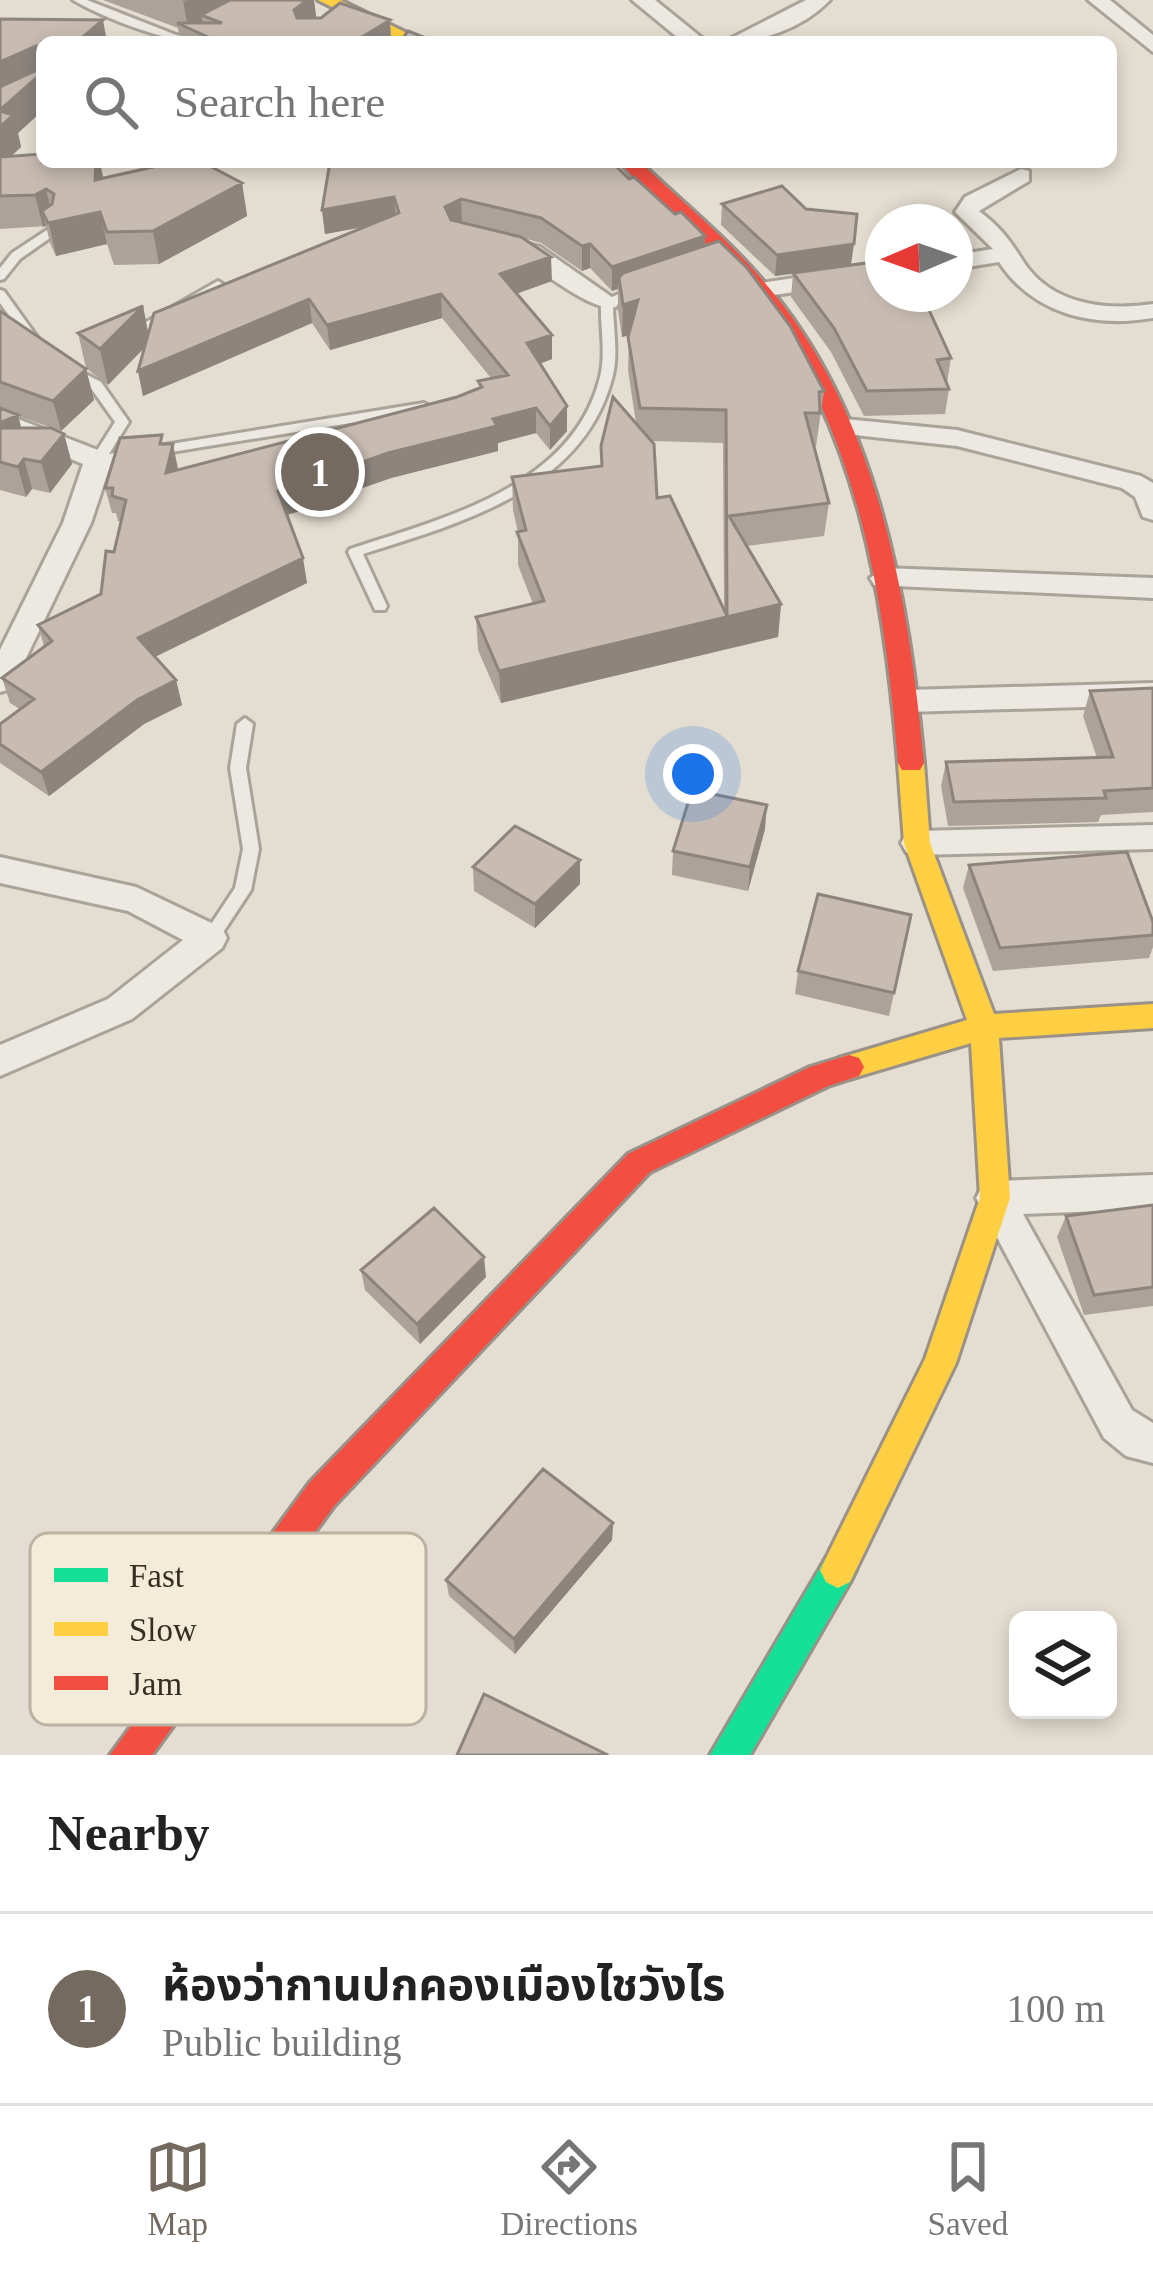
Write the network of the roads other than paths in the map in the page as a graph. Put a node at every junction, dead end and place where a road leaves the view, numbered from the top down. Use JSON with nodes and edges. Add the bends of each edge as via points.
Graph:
{"nodes":[{"id":1,"x":78,"y":0,"type":"edge"},
{"id":2,"x":642,"y":0,"type":"edge"},
{"id":3,"x":820,"y":0,"type":"edge"},
{"id":4,"x":1098,"y":0,"type":"edge"},
{"id":5,"x":338,"y":6,"type":"edge"},
{"id":6,"x":120,"y":19,"type":"junction"},
{"id":7,"x":100,"y":22,"type":"edge"},
{"id":8,"x":324,"y":32,"type":"edge"},
{"id":9,"x":215,"y":34,"type":"edge"},
{"id":10,"x":174,"y":36,"type":"edge"},
{"id":11,"x":206,"y":36,"type":"edge"},
{"id":12,"x":403,"y":36,"type":"edge"},
{"id":13,"x":688,"y":36,"type":"edge"},
{"id":14,"x":750,"y":36,"type":"edge"},
{"id":15,"x":1153,"y":46,"type":"edge"},
{"id":16,"x":635,"y":168,"type":"edge"},
{"id":17,"x":1021,"y":176,"type":"dead end"},
{"id":18,"x":52,"y":230,"type":"edge"},
{"id":19,"x":487,"y":242,"type":"edge"},
{"id":20,"x":1005,"y":254,"type":"junction"},
{"id":21,"x":973,"y":259,"type":"edge"},
{"id":22,"x":865,"y":275,"type":"edge"},
{"id":23,"x":0,"y":277,"type":"edge"},
{"id":24,"x":218,"y":285,"type":"edge"},
{"id":25,"x":651,"y":286,"type":"edge"},
{"id":26,"x":761,"y":290,"type":"junction"},
{"id":27,"x":0,"y":294,"type":"edge"},
{"id":28,"x":607,"y":302,"type":"junction"},
{"id":29,"x":1153,"y":311,"type":"edge"},
{"id":30,"x":115,"y":342,"type":"edge"},
{"id":31,"x":42,"y":349,"type":"edge"},
{"id":32,"x":85,"y":357,"type":"edge"},
{"id":33,"x":444,"y":404,"type":"edge"},
{"id":34,"x":0,"y":420,"type":"edge"},
{"id":35,"x":844,"y":427,"type":"junction"},
{"id":36,"x":98,"y":460,"type":"junction"},
{"id":37,"x":1153,"y":511,"type":"edge"},
{"id":38,"x":884,"y":578,"type":"junction"},
{"id":39,"x":1153,"y":588,"type":"edge"},
{"id":40,"x":380,"y":606,"type":"dead end"},
{"id":41,"x":0,"y":681,"type":"edge"},
{"id":42,"x":1153,"y":694,"type":"edge"},
{"id":43,"x":907,"y":701,"type":"junction"},
{"id":44,"x":245,"y":724,"type":"dead end"},
{"id":45,"x":1153,"y":837,"type":"edge"},
{"id":46,"x":917,"y":843,"type":"junction"},
{"id":47,"x":0,"y":870,"type":"edge"},
{"id":48,"x":210,"y":938,"type":"junction"},
{"id":49,"x":1153,"y":1016,"type":"edge"},
{"id":50,"x":984,"y":1027,"type":"junction"},
{"id":51,"x":0,"y":1061,"type":"edge"},
{"id":52,"x":1153,"y":1192,"type":"edge"},
{"id":53,"x":995,"y":1198,"type":"junction"},
{"id":54,"x":1153,"y":1443,"type":"edge"},
{"id":55,"x":293,"y":1533,"type":"edge"},
{"id":56,"x":151,"y":1725,"type":"edge"},
{"id":57,"x":129,"y":1755,"type":"edge"},
{"id":58,"x":729,"y":1755,"type":"edge"}],
"edges":[{"from":1,"to":6,"type":"lane"},
{"from":2,"to":13,"type":"street"},
{"from":3,"to":14,"type":"street"},
{"from":4,"to":15,"type":"street"},
{"from":5,"to":8,"type":"street"},
{"from":5,"to":12,"type":"street"},
{"from":6,"to":7,"type":"lane"},
{"from":6,"to":10,"type":"lane"},
{"from":9,"to":11,"type":"lane"},
{"from":16,"to":26,"type":"street","via":[[723,262]]},
{"from":17,"to":20,"type":"street","via":[[967,212],[1001,238]]},
{"from":18,"to":23,"type":"lane"},
{"from":19,"to":28,"type":"street","via":[[531,252]]},
{"from":20,"to":21,"type":"street"},
{"from":20,"to":29,"type":"street","via":[[1040,294],[1083,312]]},
{"from":22,"to":26,"type":"street"},
{"from":24,"to":30,"type":"lane"},
{"from":25,"to":28,"type":"lane"},
{"from":26,"to":35,"type":"street","via":[[808,355]]},
{"from":27,"to":31,"type":"lane"},
{"from":28,"to":40,"type":"lane","via":[[607,375],[571,444],[544,475],[498,499],[355,552]]},
{"from":32,"to":36,"type":"lane","via":[[58,363],[97,386],[122,422]]},
{"from":33,"to":36,"type":"lane"},
{"from":34,"to":36,"type":"street"},
{"from":35,"to":37,"type":"street","via":[[957,438],[1131,482],[1147,491]]},
{"from":35,"to":38,"type":"street"},
{"from":36,"to":41,"type":"street","via":[[77,523]]},
{"from":38,"to":39,"type":"street"},
{"from":38,"to":43,"type":"street"},
{"from":42,"to":43,"type":"street"},
{"from":43,"to":46,"type":"street"},
{"from":44,"to":48,"type":"lane","via":[[238,768],[250,849],[243,890]]},
{"from":45,"to":46,"type":"street"},
{"from":46,"to":50,"type":"street"},
{"from":47,"to":48,"type":"street","via":[[136,900]]},
{"from":48,"to":51,"type":"street","via":[[120,1009]]},
{"from":49,"to":50,"type":"street"},
{"from":50,"to":53,"type":"street"},
{"from":50,"to":55,"type":"street","via":[[820,1076],[639,1162]]},
{"from":52,"to":53,"type":"street"},
{"from":53,"to":54,"type":"street","via":[[1118,1424]]},
{"from":53,"to":58,"type":"street","via":[[940,1363],[853,1544]]},
{"from":56,"to":57,"type":"street"}]}
